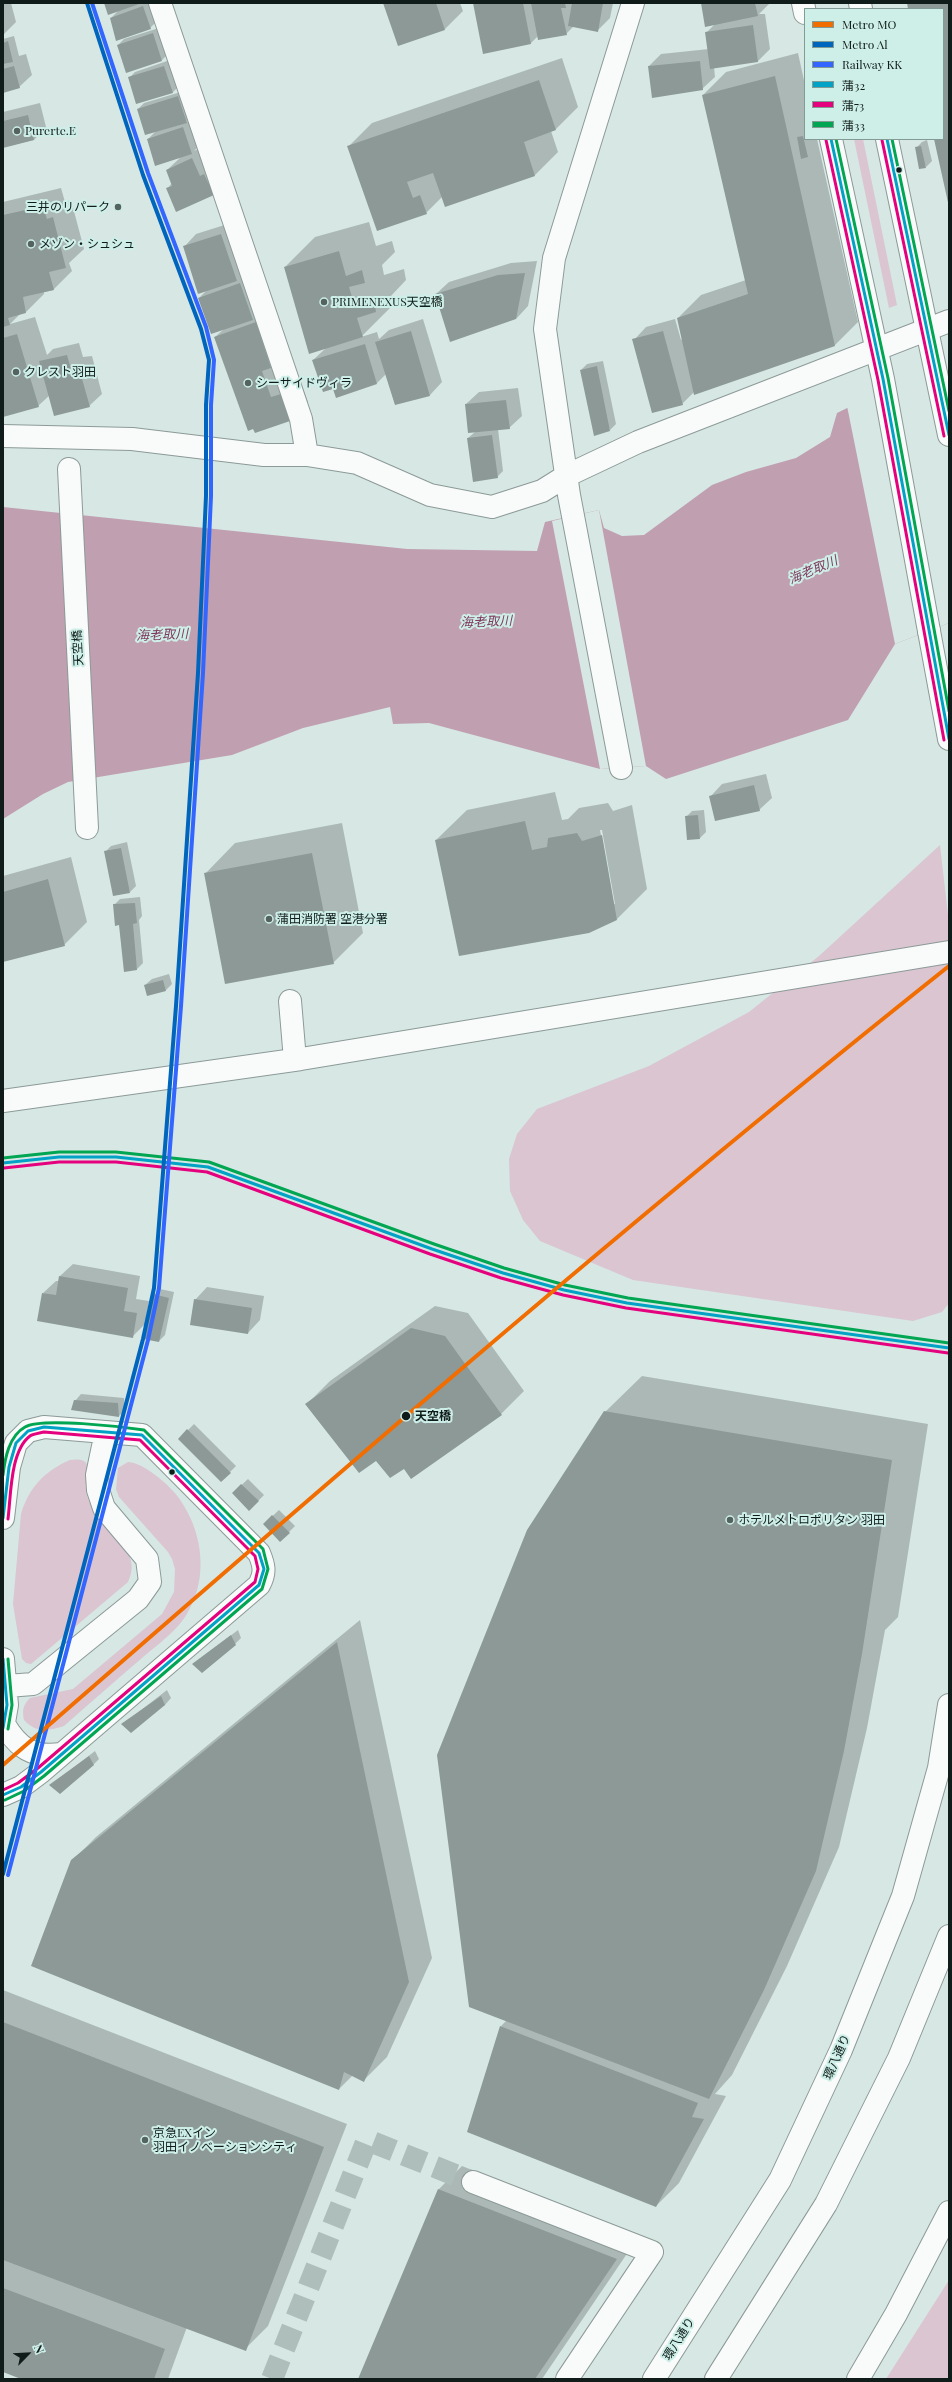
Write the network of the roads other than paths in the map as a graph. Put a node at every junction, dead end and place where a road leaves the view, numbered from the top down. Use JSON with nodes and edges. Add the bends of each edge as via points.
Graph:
{"nodes":[{"id":1,"x":160,"y":3,"type":"edge"},
{"id":2,"x":633,"y":3,"type":"edge"},
{"id":3,"x":832,"y":140,"type":"edge"},
{"id":4,"x":887,"y":140,"type":"edge"},
{"id":5,"x":949,"y":321,"type":"edge"},
{"id":6,"x":928,"y":329,"type":"junction"},
{"id":7,"x":877,"y":350,"type":"junction"},
{"id":8,"x":949,"y":435,"type":"edge"},
{"id":9,"x":3,"y":436,"type":"edge"},
{"id":10,"x":307,"y":455,"type":"junction"},
{"id":11,"x":68,"y":469,"type":"dead end"},
{"id":12,"x":566,"y":476,"type":"junction"},
{"id":13,"x":949,"y":739,"type":"edge"},
{"id":14,"x":621,"y":768,"type":"dead end"},
{"id":15,"x":87,"y":828,"type":"dead end"},
{"id":16,"x":949,"y":952,"type":"edge"},
{"id":17,"x":290,"y":1001,"type":"dead end"},
{"id":18,"x":295,"y":1060,"type":"junction"},
{"id":19,"x":3,"y":1101,"type":"edge"},
{"id":20,"x":106,"y":1432,"type":"junction"},
{"id":21,"x":3,"y":1518,"type":"edge"},
{"id":22,"x":3,"y":1659,"type":"edge"},
{"id":23,"x":7,"y":1686,"type":"junction"},
{"id":24,"x":949,"y":1705,"type":"edge"},
{"id":25,"x":4,"y":1726,"type":"edge"},
{"id":26,"x":61,"y":1754,"type":"junction"},
{"id":27,"x":3,"y":1795,"type":"edge"},
{"id":28,"x":949,"y":1936,"type":"edge"},
{"id":29,"x":473,"y":2182,"type":"tunnel mouth"},
{"id":30,"x":949,"y":2212,"type":"edge"},
{"id":31,"x":567,"y":2379,"type":"edge"},
{"id":32,"x":654,"y":2379,"type":"edge"},
{"id":33,"x":716,"y":2379,"type":"edge"},
{"id":34,"x":858,"y":2379,"type":"edge"}],
"edges":[{"from":1,"to":10,"type":"main road","via":[[301,419]]},
{"from":2,"to":12,"type":"main road","via":[[554,258],[545,330]]},
{"from":3,"to":7,"type":"main road"},
{"from":4,"to":6,"type":"main road","via":[[921,307]]},
{"from":5,"to":6,"type":"main road"},
{"from":6,"to":7,"type":"main road"},
{"from":6,"to":8,"type":"main road"},
{"from":7,"to":12,"type":"main road","via":[[827,367],[638,442]]},
{"from":7,"to":13,"type":"main road"},
{"from":9,"to":10,"type":"main road","via":[[132,439],[264,455]]},
{"from":10,"to":12,"type":"main road","via":[[357,463],[430,495],[492,507],[542,491]]},
{"from":11,"to":15,"type":"main road","name":"天空橋"},
{"from":12,"to":14,"type":"main road"},
{"from":16,"to":18,"type":"main road"},
{"from":17,"to":18,"type":"main road"},
{"from":18,"to":19,"type":"main road"},
{"from":20,"to":21,"type":"main road","via":[[44,1427],[28,1431],[16,1444],[9,1467]]},
{"from":20,"to":23,"type":"main road","via":[[97,1474],[98,1490],[104,1508],[147,1559],[150,1582],[138,1599],[33,1684]]},
{"from":20,"to":26,"type":"main road","via":[[142,1435],[259,1553],[264,1564],[264,1575],[259,1584]]},
{"from":22,"to":23,"type":"main road"},
{"from":23,"to":25,"type":"main road"},
{"from":24,"to":32,"type":"main road","name":"環八通り","via":[[939,1768],[903,1896],[841,2050],[780,2180]]},
{"from":25,"to":26,"type":"main road","via":[[18,1744],[29,1752],[48,1756]]},
{"from":26,"to":27,"type":"main road","via":[[26,1783]]},
{"from":28,"to":33,"type":"main road","via":[[899,2058],[826,2204]]},
{"from":29,"to":31,"type":"main road","via":[[652,2252]]},
{"from":30,"to":34,"type":"main road","via":[[896,2314]]}]}
